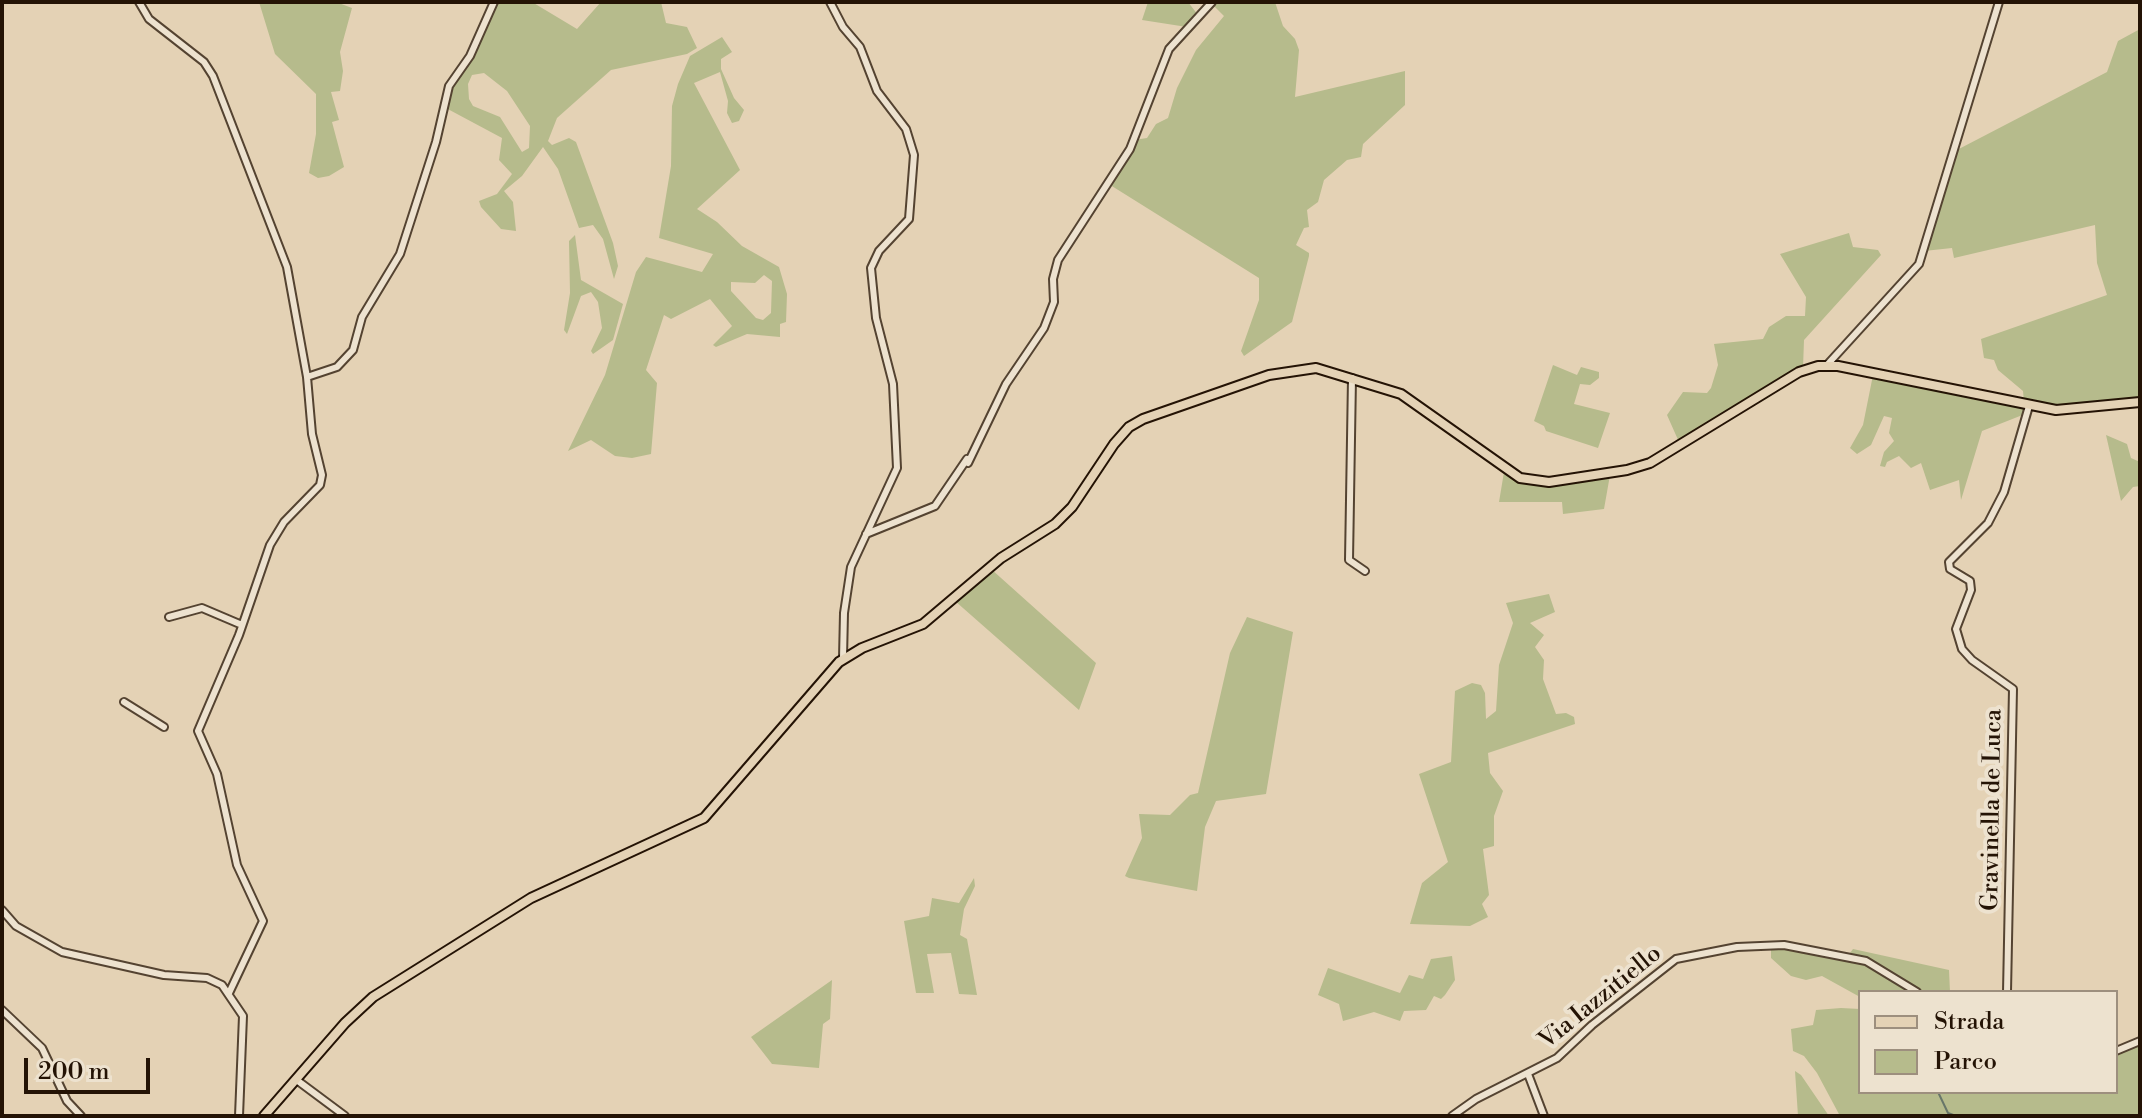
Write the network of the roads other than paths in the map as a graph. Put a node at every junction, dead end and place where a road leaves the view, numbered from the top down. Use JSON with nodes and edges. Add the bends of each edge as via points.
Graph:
{"nodes":[{"id":1,"x":139,"y":2,"type":"edge"},
{"id":2,"x":494,"y":2,"type":"edge"},
{"id":3,"x":830,"y":2,"type":"edge"},
{"id":4,"x":1212,"y":2,"type":"edge"},
{"id":5,"x":1999,"y":2,"type":"edge"},
{"id":6,"x":1827,"y":365,"type":"junction"},
{"id":7,"x":307,"y":377,"type":"junction"},
{"id":8,"x":1352,"y":378,"type":"junction"},
{"id":9,"x":2140,"y":402,"type":"edge"},
{"id":10,"x":2029,"y":406,"type":"junction"},
{"id":11,"x":866,"y":534,"type":"junction"},
{"id":12,"x":1365,"y":571,"type":"dead end"},
{"id":13,"x":169,"y":617,"type":"dead end"},
{"id":14,"x":242,"y":625,"type":"junction"},
{"id":15,"x":843,"y":658,"type":"junction"},
{"id":16,"x":124,"y":702,"type":"dead end"},
{"id":17,"x":164,"y":727,"type":"dead end"},
{"id":18,"x":2,"y":910,"type":"edge"},
{"id":19,"x":1914,"y":990,"type":"edge"},
{"id":20,"x":2007,"y":990,"type":"edge"},
{"id":21,"x":229,"y":993,"type":"junction"},
{"id":22,"x":2,"y":1010,"type":"edge"},
{"id":23,"x":2140,"y":1041,"type":"edge"},
{"id":24,"x":2118,"y":1050,"type":"edge"},
{"id":25,"x":1528,"y":1074,"type":"junction"},
{"id":26,"x":298,"y":1081,"type":"junction"},
{"id":27,"x":81,"y":1116,"type":"edge"},
{"id":28,"x":239,"y":1116,"type":"edge"},
{"id":29,"x":264,"y":1116,"type":"edge"},
{"id":30,"x":345,"y":1116,"type":"edge"},
{"id":31,"x":1452,"y":1116,"type":"edge"},
{"id":32,"x":1544,"y":1116,"type":"edge"}],
"edges":[{"from":1,"to":7,"type":"street","via":[[149,19],[204,62],[219,89],[287,267]]},
{"from":2,"to":7,"type":"street","via":[[470,56],[449,86],[400,254],[362,317],[353,350],[337,367]]},
{"from":3,"to":11,"type":"street","via":[[860,47],[875,87],[906,129],[914,155],[909,219],[879,251],[871,268],[876,318],[893,384],[898,458]]},
{"from":4,"to":11,"type":"street","via":[[1169,49],[1130,149],[1058,260],[1054,302],[1044,328],[1006,384],[967,460],[931,509]]},
{"from":5,"to":6,"type":"street","via":[[1919,264]]},
{"from":6,"to":8,"type":"main road","via":[[1799,372],[1650,463],[1549,482],[1520,478],[1407,397]]},
{"from":6,"to":10,"type":"main road"},
{"from":7,"to":14,"type":"street","via":[[321,480],[270,545]]},
{"from":8,"to":12,"type":"street","via":[[1349,560]]},
{"from":8,"to":15,"type":"main road","via":[[1316,368],[1286,370],[1133,424],[1055,524],[997,561],[923,624]]},
{"from":9,"to":10,"type":"main road","via":[[2073,410]]},
{"from":10,"to":20,"type":"street","name":"Gravinella de Luca","via":[[2004,492],[1988,523],[1949,562],[1950,569],[1970,581],[1971,590],[1957,638],[1972,660],[2013,689]]},
{"from":11,"to":15,"type":"street","via":[[849,579]]},
{"from":13,"to":14,"type":"street","via":[[202,608]]},
{"from":14,"to":21,"type":"street","via":[[198,731],[217,774],[237,865],[263,921]]},
{"from":15,"to":26,"type":"main road","via":[[704,818],[531,898],[383,990],[345,1023]]},
{"from":16,"to":17,"type":"street"},
{"from":18,"to":21,"type":"street","via":[[16,926],[62,952],[164,975],[207,978]]},
{"from":19,"to":25,"type":"street","name":"Via Iazzitiello","via":[[1866,961],[1784,945],[1688,957],[1667,963],[1570,1048]]},
{"from":21,"to":28,"type":"street","via":[[243,1016]]},
{"from":22,"to":27,"type":"street","via":[[42,1048],[67,1101]]},
{"from":23,"to":24,"type":"street"},
{"from":25,"to":31,"type":"street","name":"Via Iazzitiello"},
{"from":25,"to":32,"type":"street"},
{"from":26,"to":29,"type":"main road"},
{"from":26,"to":30,"type":"street"}]}
